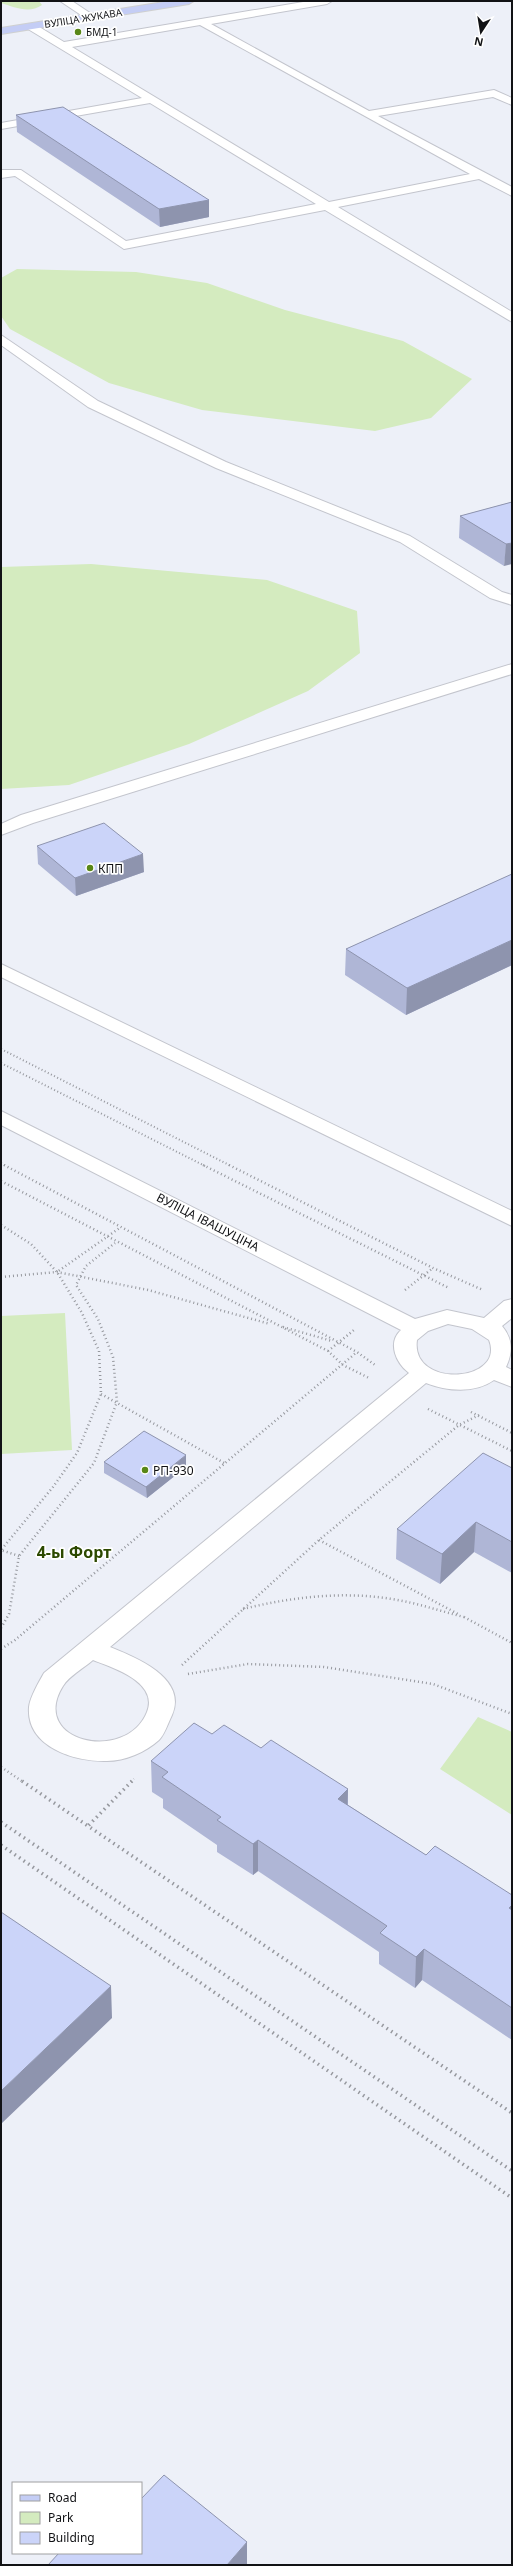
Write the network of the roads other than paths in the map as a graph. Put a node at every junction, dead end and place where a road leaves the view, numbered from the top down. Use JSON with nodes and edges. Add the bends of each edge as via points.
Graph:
{"nodes":[{"id":1,"x":65,"y":1,"type":"edge"},
{"id":2,"x":189,"y":1,"type":"edge"},
{"id":3,"x":327,"y":1,"type":"edge"},
{"id":4,"x":91,"y":17,"type":"junction"},
{"id":5,"x":201,"y":22,"type":"junction"},
{"id":6,"x":32,"y":26,"type":"junction"},
{"id":7,"x":1,"y":31,"type":"edge"},
{"id":8,"x":65,"y":45,"type":"junction"},
{"id":9,"x":151,"y":100,"type":"junction"},
{"id":10,"x":512,"y":102,"type":"edge"},
{"id":11,"x":366,"y":115,"type":"junction"},
{"id":12,"x":1,"y":126,"type":"edge"},
{"id":13,"x":1,"y":174,"type":"edge"},
{"id":14,"x":479,"y":176,"type":"junction"},
{"id":15,"x":512,"y":192,"type":"edge"},
{"id":16,"x":326,"y":206,"type":"junction"},
{"id":17,"x":512,"y":318,"type":"edge"},
{"id":18,"x":1,"y":339,"type":"edge"},
{"id":19,"x":512,"y":600,"type":"edge"},
{"id":20,"x":512,"y":669,"type":"edge"},
{"id":21,"x":1,"y":830,"type":"edge"},
{"id":22,"x":1,"y":970,"type":"edge"},
{"id":23,"x":1,"y":1117,"type":"edge"},
{"id":24,"x":512,"y":1218,"type":"edge"},
{"id":25,"x":512,"y":1306,"type":"edge"},
{"id":26,"x":486,"y":1327,"type":"junction"},
{"id":27,"x":414,"y":1328,"type":"junction"},
{"id":28,"x":503,"y":1375,"type":"edge"},
{"id":29,"x":409,"y":1385,"type":"junction"},
{"id":30,"x":91,"y":1649,"type":"junction"}],
"edges":[{"from":1,"to":4,"type":"street"},
{"from":2,"to":4,"type":"main road","name":"ВУЛІЦА ЖУКАВА"},
{"from":3,"to":5,"type":"street"},
{"from":4,"to":6,"type":"main road","name":"ВУЛІЦА ЖУКАВА"},
{"from":5,"to":8,"type":"street"},
{"from":5,"to":11,"type":"street"},
{"from":6,"to":7,"type":"main road","name":"ВУЛІЦА ЖУКАВА"},
{"from":6,"to":8,"type":"street"},
{"from":8,"to":9,"type":"street"},
{"from":9,"to":12,"type":"street"},
{"from":9,"to":16,"type":"street"},
{"from":10,"to":11,"type":"street","via":[[494,93]]},
{"from":11,"to":14,"type":"street"},
{"from":13,"to":16,"type":"street","via":[[16,172],[124,245]]},
{"from":14,"to":15,"type":"street"},
{"from":14,"to":16,"type":"street"},
{"from":16,"to":17,"type":"street"},
{"from":18,"to":19,"type":"street","via":[[93,404],[221,465],[405,539],[496,595]]},
{"from":20,"to":21,"type":"street","via":[[27,819]]},
{"from":22,"to":24,"type":"street"},
{"from":23,"to":27,"type":"street","name":"ВУЛІЦА ІВАШУЦІНА"},
{"from":25,"to":26,"type":"street"},
{"from":26,"to":27,"type":"street","via":[[466,1319],[446,1317],[428,1321]]},
{"from":26,"to":28,"type":"street","via":[[496,1335],[503,1347]]},
{"from":27,"to":29,"type":"street","via":[[405,1339],[403,1352],[409,1364]]},
{"from":28,"to":29,"type":"street","via":[[460,1382],[440,1380]]},
{"from":29,"to":30,"type":"street"},
{"from":30,"to":30,"type":"street","via":[[54,1680],[43,1694],[40,1710],[44,1726],[55,1738],[72,1748],[92,1753],[114,1751],[134,1744],[150,1733],[160,1719],[162,1704],[157,1688],[146,1675]]}]}
